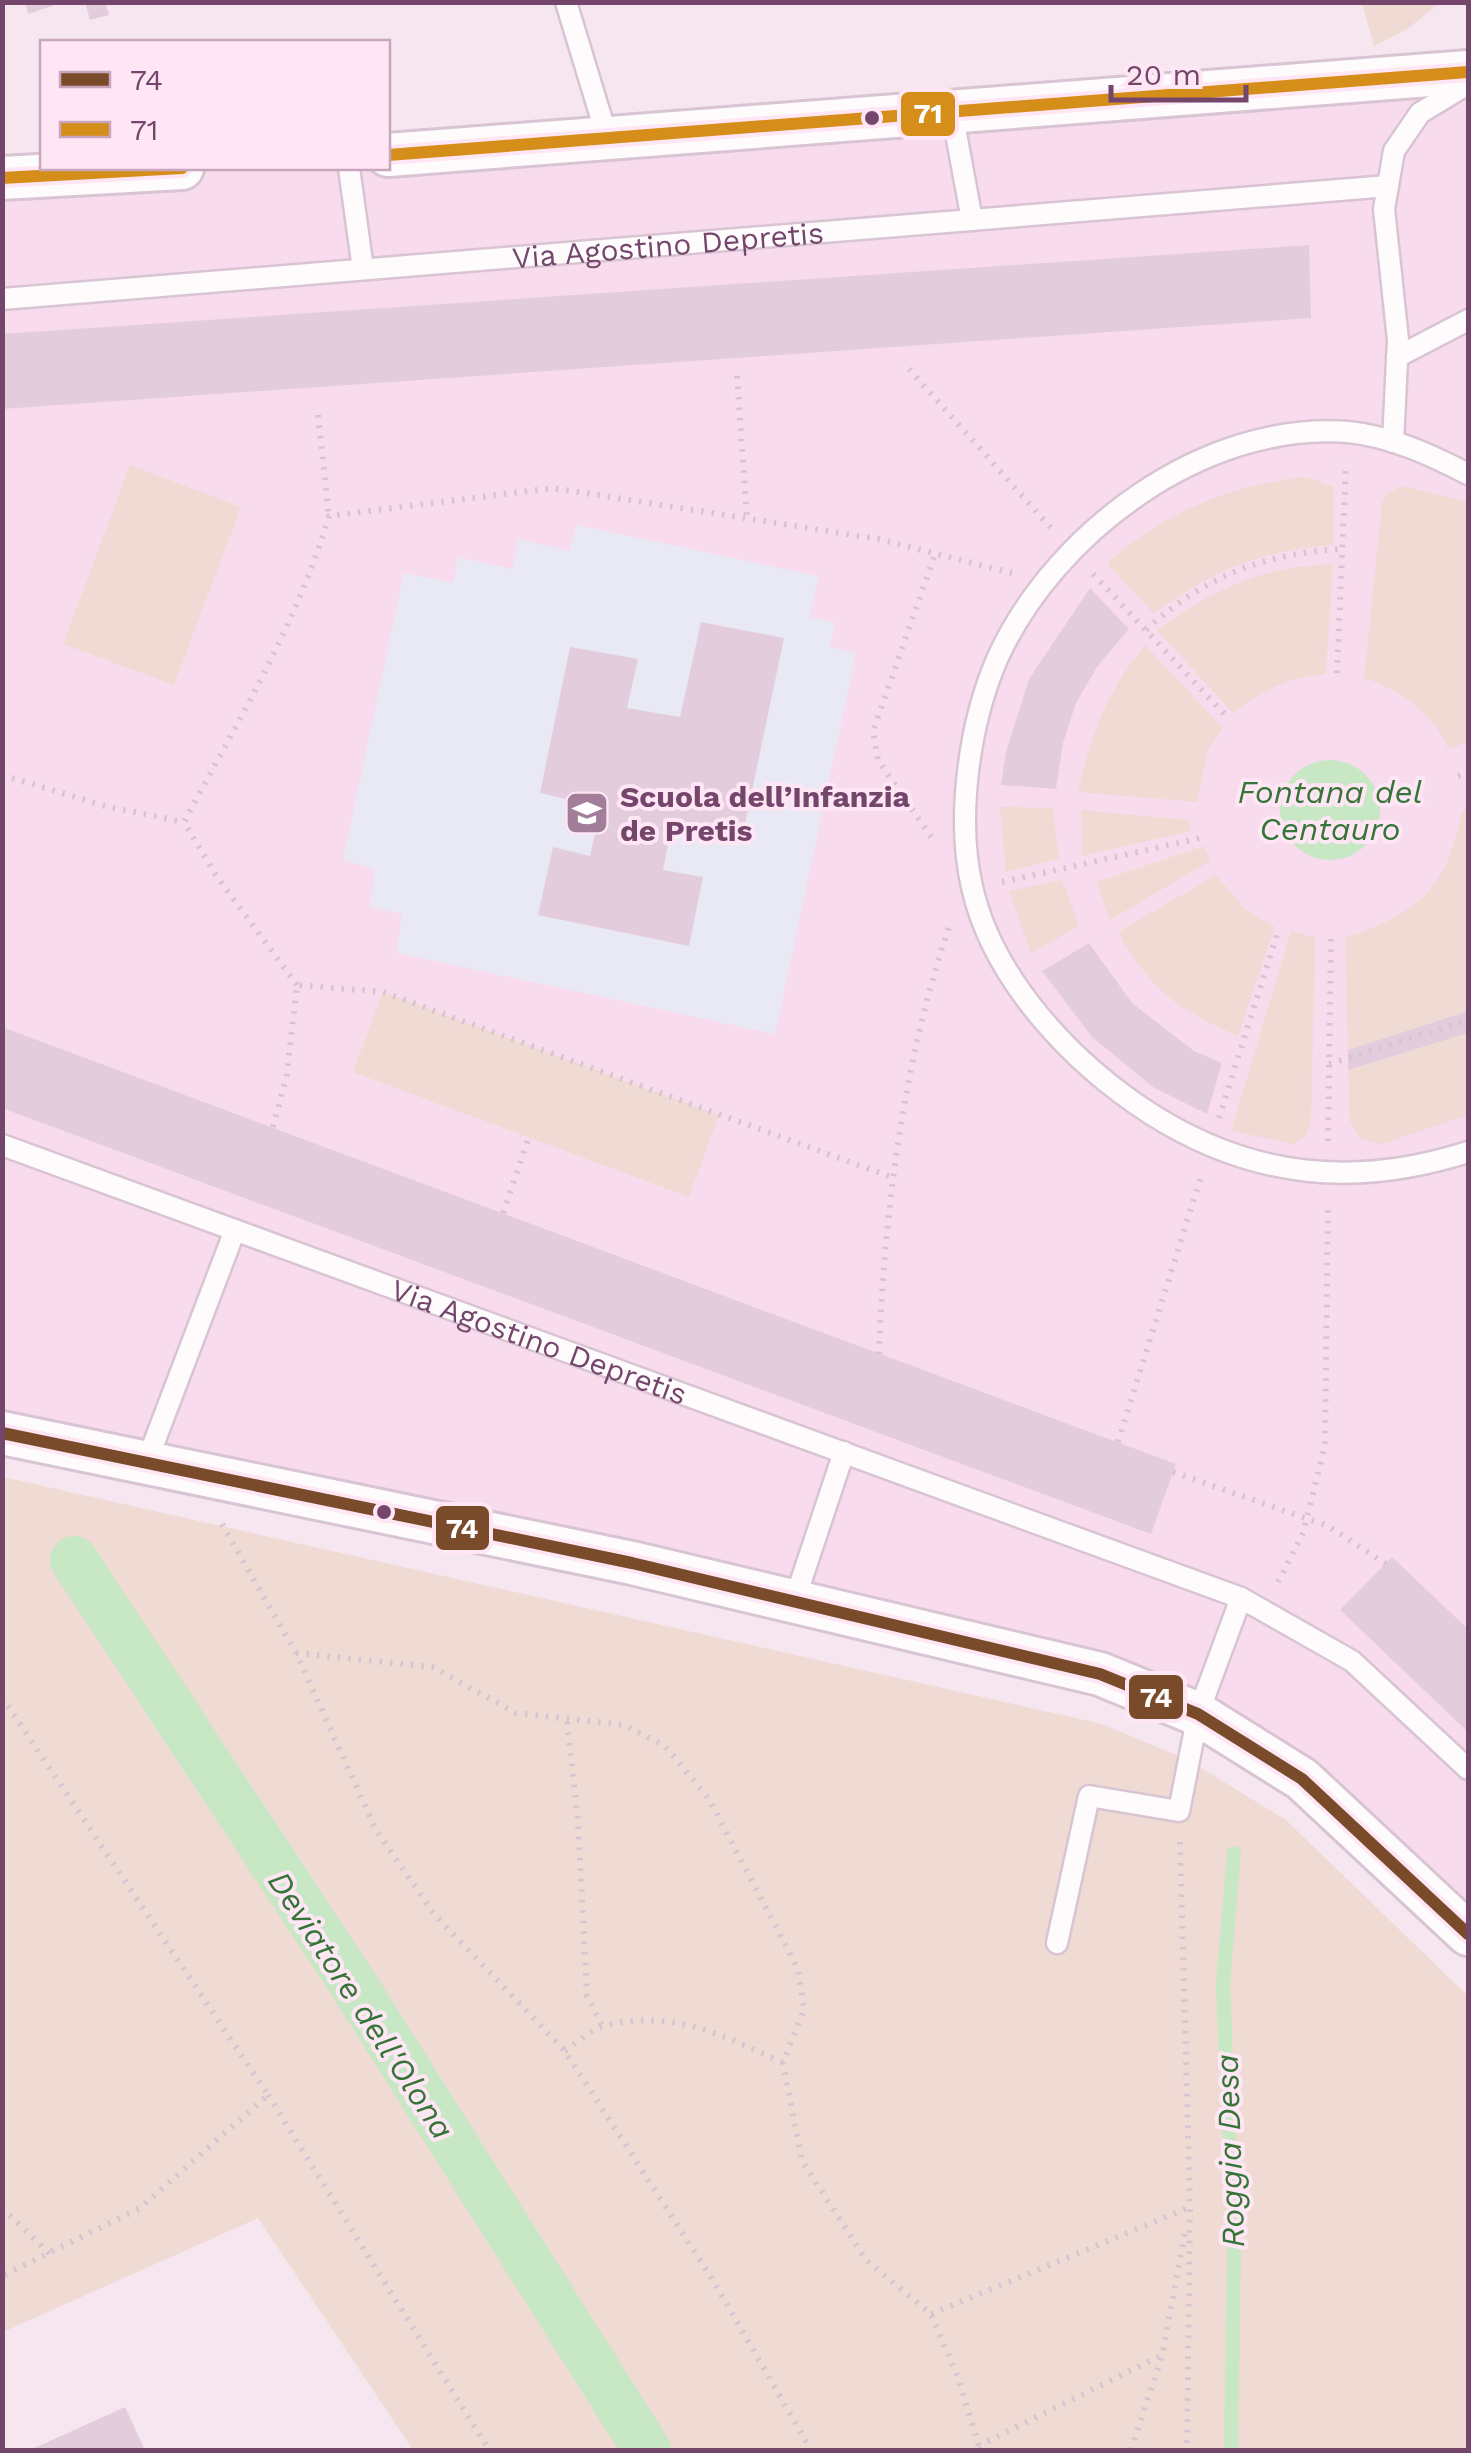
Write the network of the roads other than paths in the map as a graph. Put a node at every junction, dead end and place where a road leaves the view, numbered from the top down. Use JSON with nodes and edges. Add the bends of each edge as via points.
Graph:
{"nodes":[{"id":1,"x":566,"y":2,"type":"edge"},
{"id":2,"x":1468,"y":72,"type":"edge"},
{"id":3,"x":1468,"y":84,"type":"edge"},
{"id":4,"x":952,"y":112,"type":"junction"},
{"id":5,"x":607,"y":137,"type":"junction"},
{"id":6,"x":390,"y":155,"type":"edge"},
{"id":7,"x":146,"y":170,"type":"edge"},
{"id":8,"x":349,"y":170,"type":"edge"},
{"id":9,"x":2,"y":178,"type":"edge"},
{"id":10,"x":1388,"y":186,"type":"junction"},
{"id":11,"x":972,"y":220,"type":"junction"},
{"id":12,"x":363,"y":270,"type":"junction"},
{"id":13,"x":2,"y":299,"type":"edge"},
{"id":14,"x":1468,"y":320,"type":"edge"},
{"id":15,"x":1397,"y":357,"type":"junction"},
{"id":16,"x":1393,"y":442,"type":"junction"},
{"id":17,"x":1468,"y":474,"type":"edge"},
{"id":18,"x":2,"y":1146,"type":"edge"},
{"id":19,"x":1468,"y":1152,"type":"edge"},
{"id":20,"x":235,"y":1230,"type":"junction"},
{"id":21,"x":2,"y":1433,"type":"edge"},
{"id":22,"x":844,"y":1452,"type":"junction"},
{"id":23,"x":147,"y":1462,"type":"junction"},
{"id":24,"x":1241,"y":1598,"type":"junction"},
{"id":25,"x":794,"y":1602,"type":"junction"},
{"id":26,"x":1198,"y":1714,"type":"junction"},
{"id":27,"x":1468,"y":1770,"type":"edge"},
{"id":28,"x":1468,"y":1934,"type":"edge"},
{"id":29,"x":1057,"y":1943,"type":"dead end"}],
"edges":[{"from":1,"to":5,"type":"lane"},
{"from":2,"to":4,"type":"street"},
{"from":3,"to":10,"type":"lane","via":[[1420,114],[1394,151]]},
{"from":4,"to":5,"type":"street"},
{"from":4,"to":11,"type":"lane"},
{"from":5,"to":6,"type":"street"},
{"from":7,"to":9,"type":"street"},
{"from":8,"to":12,"type":"lane"},
{"from":10,"to":11,"type":"lane","name":"Via Agostino Depretis"},
{"from":10,"to":15,"type":"lane","via":[[1384,209]]},
{"from":11,"to":12,"type":"lane","name":"Via Agostino Depretis"},
{"from":12,"to":13,"type":"lane","name":"Via Agostino Depretis"},
{"from":14,"to":15,"type":"lane"},
{"from":15,"to":16,"type":"lane"},
{"from":16,"to":17,"type":"lane"},
{"from":16,"to":19,"type":"lane","via":[[1348,432],[1286,435],[1223,452],[1150,485],[1096,525],[1047,582],[998,658],[963,793],[972,888],[1007,971],[1052,1034],[1119,1093],[1210,1147],[1272,1169],[1328,1172],[1415,1169]]},
{"from":18,"to":20,"type":"lane","name":"Via Agostino Depretis"},
{"from":20,"to":22,"type":"lane","name":"Via Agostino Depretis"},
{"from":20,"to":23,"type":"lane"},
{"from":21,"to":23,"type":"street"},
{"from":22,"to":24,"type":"lane","name":"Via Agostino Depretis"},
{"from":22,"to":25,"type":"lane"},
{"from":23,"to":25,"type":"street"},
{"from":24,"to":26,"type":"lane"},
{"from":24,"to":27,"type":"lane","name":"Via Agostino Depretis","via":[[1352,1661]]},
{"from":25,"to":26,"type":"street","via":[[1100,1674]]},
{"from":26,"to":28,"type":"street","via":[[1302,1778]]},
{"from":26,"to":29,"type":"lane","via":[[1179,1810],[1089,1796]]}]}
